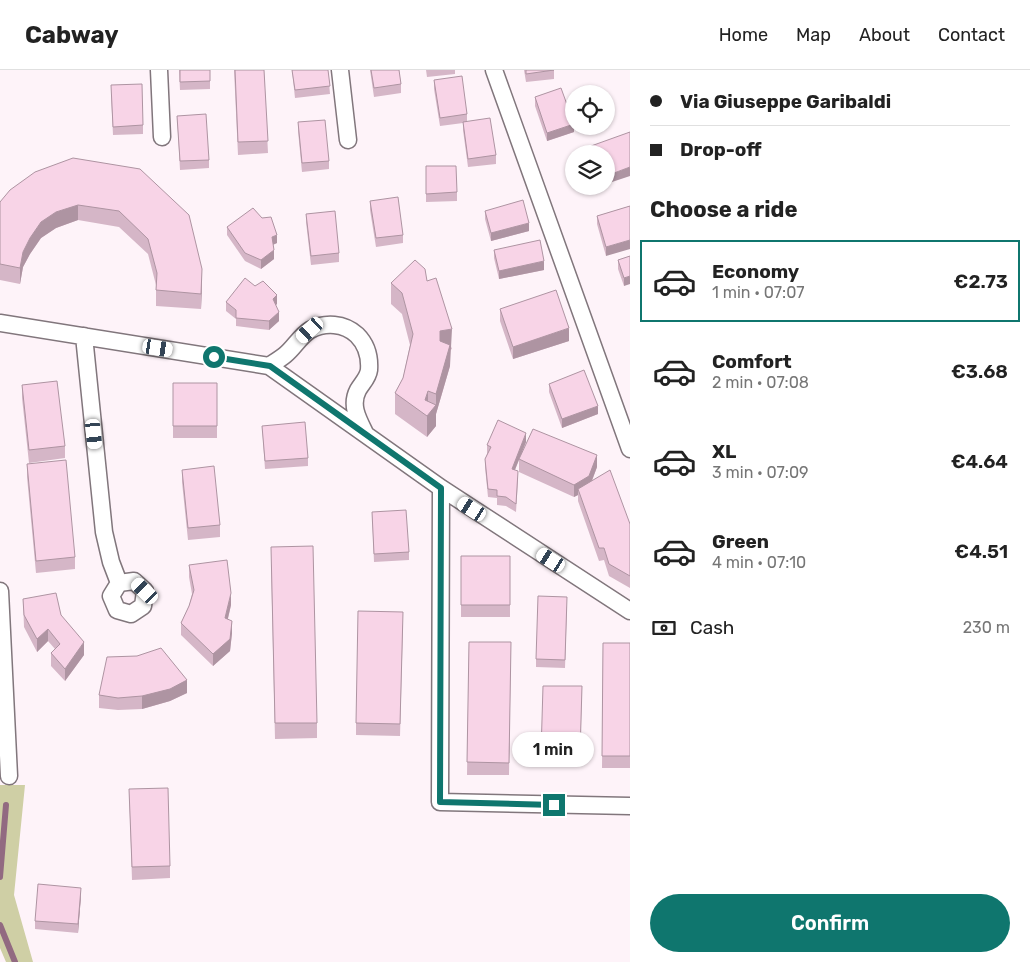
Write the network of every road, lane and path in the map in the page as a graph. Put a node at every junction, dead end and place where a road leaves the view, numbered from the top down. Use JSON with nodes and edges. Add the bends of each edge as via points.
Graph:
{"nodes":[{"id":1,"x":159,"y":70,"type":"edge"},
{"id":2,"x":340,"y":70,"type":"edge"},
{"id":3,"x":494,"y":70,"type":"edge"},
{"id":4,"x":162,"y":137,"type":"dead end"},
{"id":5,"x":348,"y":140,"type":"dead end"},
{"id":6,"x":0,"y":323,"type":"edge"},
{"id":7,"x":84,"y":336,"type":"junction"},
{"id":8,"x":270,"y":366,"type":"junction"},
{"id":9,"x":366,"y":436,"type":"junction"},
{"id":10,"x":630,"y":449,"type":"edge"},
{"id":11,"x":441,"y":488,"type":"junction"},
{"id":12,"x":119,"y":583,"type":"dead end"},
{"id":13,"x":0,"y":591,"type":"edge"},
{"id":14,"x":630,"y":611,"type":"edge"},
{"id":15,"x":9,"y":776,"type":"dead end"},
{"id":16,"x":630,"y":806,"type":"edge"}],
"edges":[{"from":1,"to":4,"type":"street"},
{"from":2,"to":5,"type":"street"},
{"from":3,"to":10,"type":"street"},
{"from":6,"to":7,"type":"street"},
{"from":7,"to":8,"type":"street"},
{"from":7,"to":12,"type":"street","via":[[104,532]]},
{"from":8,"to":9,"type":"street"},
{"from":8,"to":9,"type":"street","via":[[310,330],[339,325],[355,333],[364,343],[369,359],[369,372],[357,391],[354,404]]},
{"from":9,"to":11,"type":"street"},
{"from":11,"to":14,"type":"street"},
{"from":11,"to":16,"type":"street","via":[[440,802]]},
{"from":13,"to":15,"type":"street"}]}
